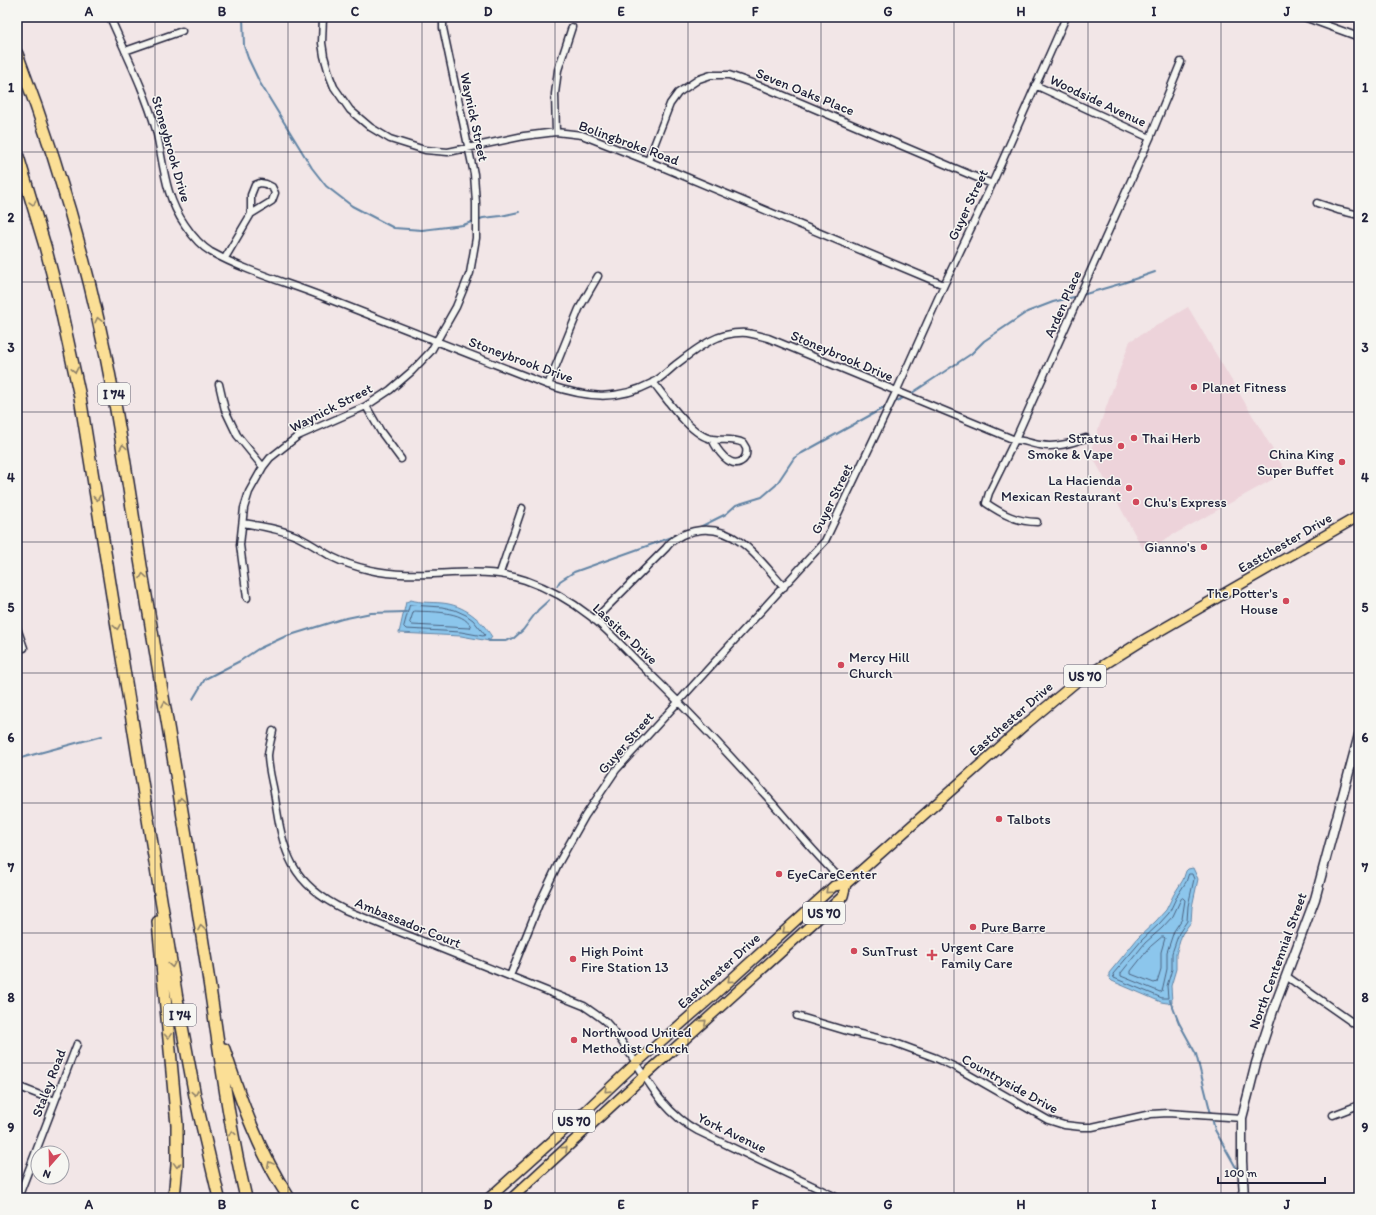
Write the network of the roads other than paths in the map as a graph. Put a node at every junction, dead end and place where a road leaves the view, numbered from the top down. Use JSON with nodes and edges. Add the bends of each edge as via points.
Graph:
{"nodes":[{"id":1,"x":110,"y":17,"type":"edge"},
{"id":2,"x":323,"y":17,"type":"edge"},
{"id":3,"x":443,"y":17,"type":"edge"},
{"id":4,"x":1066,"y":17,"type":"edge"},
{"id":5,"x":1304,"y":17,"type":"edge"},
{"id":6,"x":572,"y":27,"type":"dead end"},
{"id":7,"x":182,"y":31,"type":"dead end"},
{"id":8,"x":1359,"y":37,"type":"edge"},
{"id":9,"x":125,"y":51,"type":"junction"},
{"id":10,"x":17,"y":54,"type":"edge"},
{"id":11,"x":1181,"y":62,"type":"dead end"},
{"id":12,"x":1035,"y":85,"type":"junction"},
{"id":13,"x":556,"y":132,"type":"junction"},
{"id":14,"x":1150,"y":138,"type":"junction"},
{"id":15,"x":468,"y":148,"type":"junction"},
{"id":16,"x":17,"y":153,"type":"edge"},
{"id":17,"x":648,"y":161,"type":"junction"},
{"id":18,"x":992,"y":184,"type":"junction"},
{"id":19,"x":1317,"y":203,"type":"dead end"},
{"id":20,"x":251,"y":214,"type":"junction"},
{"id":21,"x":1359,"y":215,"type":"edge"},
{"id":22,"x":225,"y":258,"type":"junction"},
{"id":23,"x":598,"y":276,"type":"dead end"},
{"id":24,"x":944,"y":285,"type":"junction"},
{"id":25,"x":436,"y":341,"type":"junction"},
{"id":26,"x":654,"y":382,"type":"junction"},
{"id":27,"x":219,"y":384,"type":"dead end"},
{"id":28,"x":548,"y":385,"type":"junction"},
{"id":29,"x":896,"y":392,"type":"junction"},
{"id":30,"x":366,"y":406,"type":"junction"},
{"id":31,"x":1086,"y":438,"type":"dead end"},
{"id":32,"x":712,"y":439,"type":"junction"},
{"id":33,"x":1015,"y":440,"type":"junction"},
{"id":34,"x":401,"y":459,"type":"dead end"},
{"id":35,"x":263,"y":467,"type":"junction"},
{"id":36,"x":522,"y":508,"type":"dead end"},
{"id":37,"x":1359,"y":516,"type":"edge"},
{"id":38,"x":1037,"y":522,"type":"dead end"},
{"id":39,"x":243,"y":523,"type":"junction"},
{"id":40,"x":500,"y":573,"type":"junction"},
{"id":41,"x":784,"y":587,"type":"junction"},
{"id":42,"x":247,"y":598,"type":"dead end"},
{"id":43,"x":594,"y":620,"type":"junction"},
{"id":44,"x":17,"y":628,"type":"edge"},
{"id":45,"x":24,"y":648,"type":"dead end"},
{"id":46,"x":679,"y":701,"type":"junction"},
{"id":47,"x":273,"y":731,"type":"dead end"},
{"id":48,"x":1359,"y":735,"type":"edge"},
{"id":49,"x":149,"y":830,"type":"junction"},
{"id":50,"x":846,"y":884,"type":"junction"},
{"id":51,"x":510,"y":976,"type":"junction"},
{"id":52,"x":1286,"y":976,"type":"junction"},
{"id":53,"x":797,"y":1016,"type":"dead end"},
{"id":54,"x":216,"y":1022,"type":"junction"},
{"id":55,"x":1359,"y":1027,"type":"edge"},
{"id":56,"x":76,"y":1044,"type":"dead end"},
{"id":57,"x":635,"y":1064,"type":"junction"},
{"id":58,"x":644,"y":1076,"type":"junction"},
{"id":59,"x":17,"y":1086,"type":"edge"},
{"id":60,"x":55,"y":1101,"type":"junction"},
{"id":61,"x":1359,"y":1105,"type":"edge"},
{"id":62,"x":1333,"y":1115,"type":"dead end"},
{"id":63,"x":1242,"y":1118,"type":"junction"},
{"id":64,"x":18,"y":1198,"type":"edge"},
{"id":65,"x":174,"y":1198,"type":"edge"},
{"id":66,"x":219,"y":1198,"type":"edge"},
{"id":67,"x":246,"y":1198,"type":"edge"},
{"id":68,"x":289,"y":1198,"type":"edge"},
{"id":69,"x":489,"y":1198,"type":"edge"},
{"id":70,"x":512,"y":1198,"type":"edge"},
{"id":71,"x":838,"y":1198,"type":"edge"},
{"id":72,"x":1244,"y":1198,"type":"edge"}],
"edges":[{"from":1,"to":9,"type":"street","name":"Stoneybrook Drive"},
{"from":2,"to":15,"type":"street","name":"Bolingbroke Road","via":[[322,43],[326,67],[334,87],[350,110],[370,128],[390,140],[425,150],[448,152]]},
{"from":3,"to":15,"type":"street","name":"Waynick Street","via":[[443,28]]},
{"from":4,"to":12,"type":"street","name":"Guyer Street"},
{"from":5,"to":8,"type":"street"},
{"from":6,"to":13,"type":"street","via":[[558,70],[555,94]]},
{"from":7,"to":9,"type":"street"},
{"from":9,"to":22,"type":"street","name":"Stoneybrook Drive","via":[[156,130],[166,183],[174,207],[185,226],[198,240],[210,251]]},
{"from":54,"to":10,"type":"highway","number":"I 74","one_way":true,"via":[[172,742],[104,347],[63,187]]},
{"from":11,"to":14,"type":"street","name":"Arden Place"},
{"from":12,"to":14,"type":"street","name":"Woodside Avenue"},
{"from":12,"to":18,"type":"street","name":"Guyer Street"},
{"from":13,"to":15,"type":"street","name":"Bolingbroke Road"},
{"from":13,"to":17,"type":"street","name":"Bolingbroke Road","via":[[582,135]]},
{"from":14,"to":33,"type":"street","name":"Arden Place"},
{"from":15,"to":25,"type":"street","name":"Waynick Street","via":[[474,174],[476,238],[470,273],[456,307]]},
{"from":16,"to":49,"type":"highway","number":"I 74","one_way":true,"via":[[46,246],[80,397]]},
{"from":17,"to":18,"type":"street","name":"Seven Oaks Place","via":[[670,104],[678,93],[710,75],[729,75],[766,88]]},
{"from":17,"to":24,"type":"street","name":"Bolingbroke Road"},
{"from":18,"to":24,"type":"street","name":"Guyer Street"},
{"from":19,"to":21,"type":"street"},
{"from":20,"to":20,"type":"street","via":[[251,195],[255,185],[270,185],[274,193],[273,200]]},
{"from":20,"to":22,"type":"street"},
{"from":22,"to":25,"type":"street","name":"Stoneybrook Drive"},
{"from":23,"to":28,"type":"street","via":[[579,309]]},
{"from":24,"to":29,"type":"street","name":"Guyer Street"},
{"from":25,"to":28,"type":"street","name":"Stoneybrook Drive"},
{"from":25,"to":30,"type":"street","name":"Waynick Street","via":[[431,351],[412,371]]},
{"from":26,"to":28,"type":"street","name":"Stoneybrook Drive","via":[[634,390],[593,396],[572,393]]},
{"from":26,"to":29,"type":"street","name":"Stoneybrook Drive","via":[[694,350],[714,338],[734,333],[748,333],[768,338]]},
{"from":26,"to":32,"type":"street","via":[[686,423]]},
{"from":27,"to":35,"type":"street","via":[[225,410],[237,435]]},
{"from":29,"to":33,"type":"street","name":"Stoneybrook Drive"},
{"from":29,"to":41,"type":"street","name":"Guyer Street","via":[[825,541]]},
{"from":30,"to":34,"type":"street"},
{"from":30,"to":35,"type":"street","name":"Waynick Street","via":[[298,436],[270,458]]},
{"from":31,"to":33,"type":"street","name":"Stoneybrook Drive","via":[[1056,445]]},
{"from":32,"to":32,"type":"street","via":[[743,443],[746,448],[745,458],[737,463],[731,462],[722,455]]},
{"from":33,"to":38,"type":"street","name":"Arden Place","via":[[986,502],[1014,518],[1025,522]]},
{"from":35,"to":39,"type":"street","name":"Waynick Street","via":[[249,492]]},
{"from":36,"to":40,"type":"street"},
{"from":37,"to":50,"type":"main road","name":"Eastchester Drive","number":"US 70","via":[[1142,640],[1075,683],[1027,722]]},
{"from":39,"to":40,"type":"street","name":"Lassiter Drive","via":[[282,530],[332,557],[372,571],[405,575]]},
{"from":39,"to":42,"type":"street","name":"Waynick Street","via":[[240,545]]},
{"from":40,"to":43,"type":"street","name":"Lassiter Drive","via":[[547,589]]},
{"from":41,"to":43,"type":"street","via":[[738,539],[717,531],[696,531],[678,537]]},
{"from":41,"to":46,"type":"street","name":"Guyer Street"},
{"from":43,"to":46,"type":"street","name":"Lassiter Drive"},
{"from":44,"to":45,"type":"street"},
{"from":46,"to":50,"type":"street","name":"Lassiter Drive"},
{"from":46,"to":51,"type":"street","name":"Guyer Street","via":[[620,765],[585,816],[558,864]]},
{"from":47,"to":51,"type":"street","name":"Ambassador Court","via":[[268,757],[282,839],[294,867],[310,888],[345,910]]},
{"from":48,"to":52,"type":"street","name":"North Centennial Street","via":[[1315,899]]},
{"from":49,"to":65,"type":"highway","one_way":true,"via":[[177,1125]]},
{"from":49,"to":66,"type":"highway","number":"I 74","one_way":true,"via":[[186,1050]]},
{"from":50,"to":57,"type":"main road","name":"Eastchester Drive","number":"US 70","one_way":true,"via":[[834,886]]},
{"from":58,"to":50,"type":"main road","name":"Eastchester Drive","number":"US 70","one_way":true,"via":[[843,896]]},
{"from":51,"to":57,"type":"street","name":"Ambassador Court","via":[[573,1001],[593,1012],[613,1031]]},
{"from":52,"to":55,"type":"street"},
{"from":52,"to":63,"type":"street","name":"North Centennial Street","via":[[1256,1063]]},
{"from":53,"to":63,"type":"street","name":"Countryside Drive","via":[[890,1041],[936,1058],[1048,1120],[1064,1126],[1092,1127],[1163,1113]]},
{"from":67,"to":54,"type":"highway","number":"I 74","one_way":true,"via":[[226,1098]]},
{"from":68,"to":54,"type":"highway","one_way":true,"via":[[250,1123]]},
{"from":56,"to":60,"type":"street","name":"Staley Road"},
{"from":57,"to":58,"type":"street","name":"York Avenue"},
{"from":57,"to":69,"type":"main road","name":"Eastchester Drive","number":"US 70","one_way":true},
{"from":70,"to":58,"type":"main road","name":"Eastchester Drive","number":"US 70","one_way":true},
{"from":58,"to":71,"type":"street","name":"York Avenue","via":[[668,1109],[688,1126]]},
{"from":59,"to":60,"type":"street"},
{"from":60,"to":64,"type":"street","name":"Staley Road"},
{"from":61,"to":62,"type":"street"},
{"from":63,"to":72,"type":"street","name":"North Centennial Street"}]}
